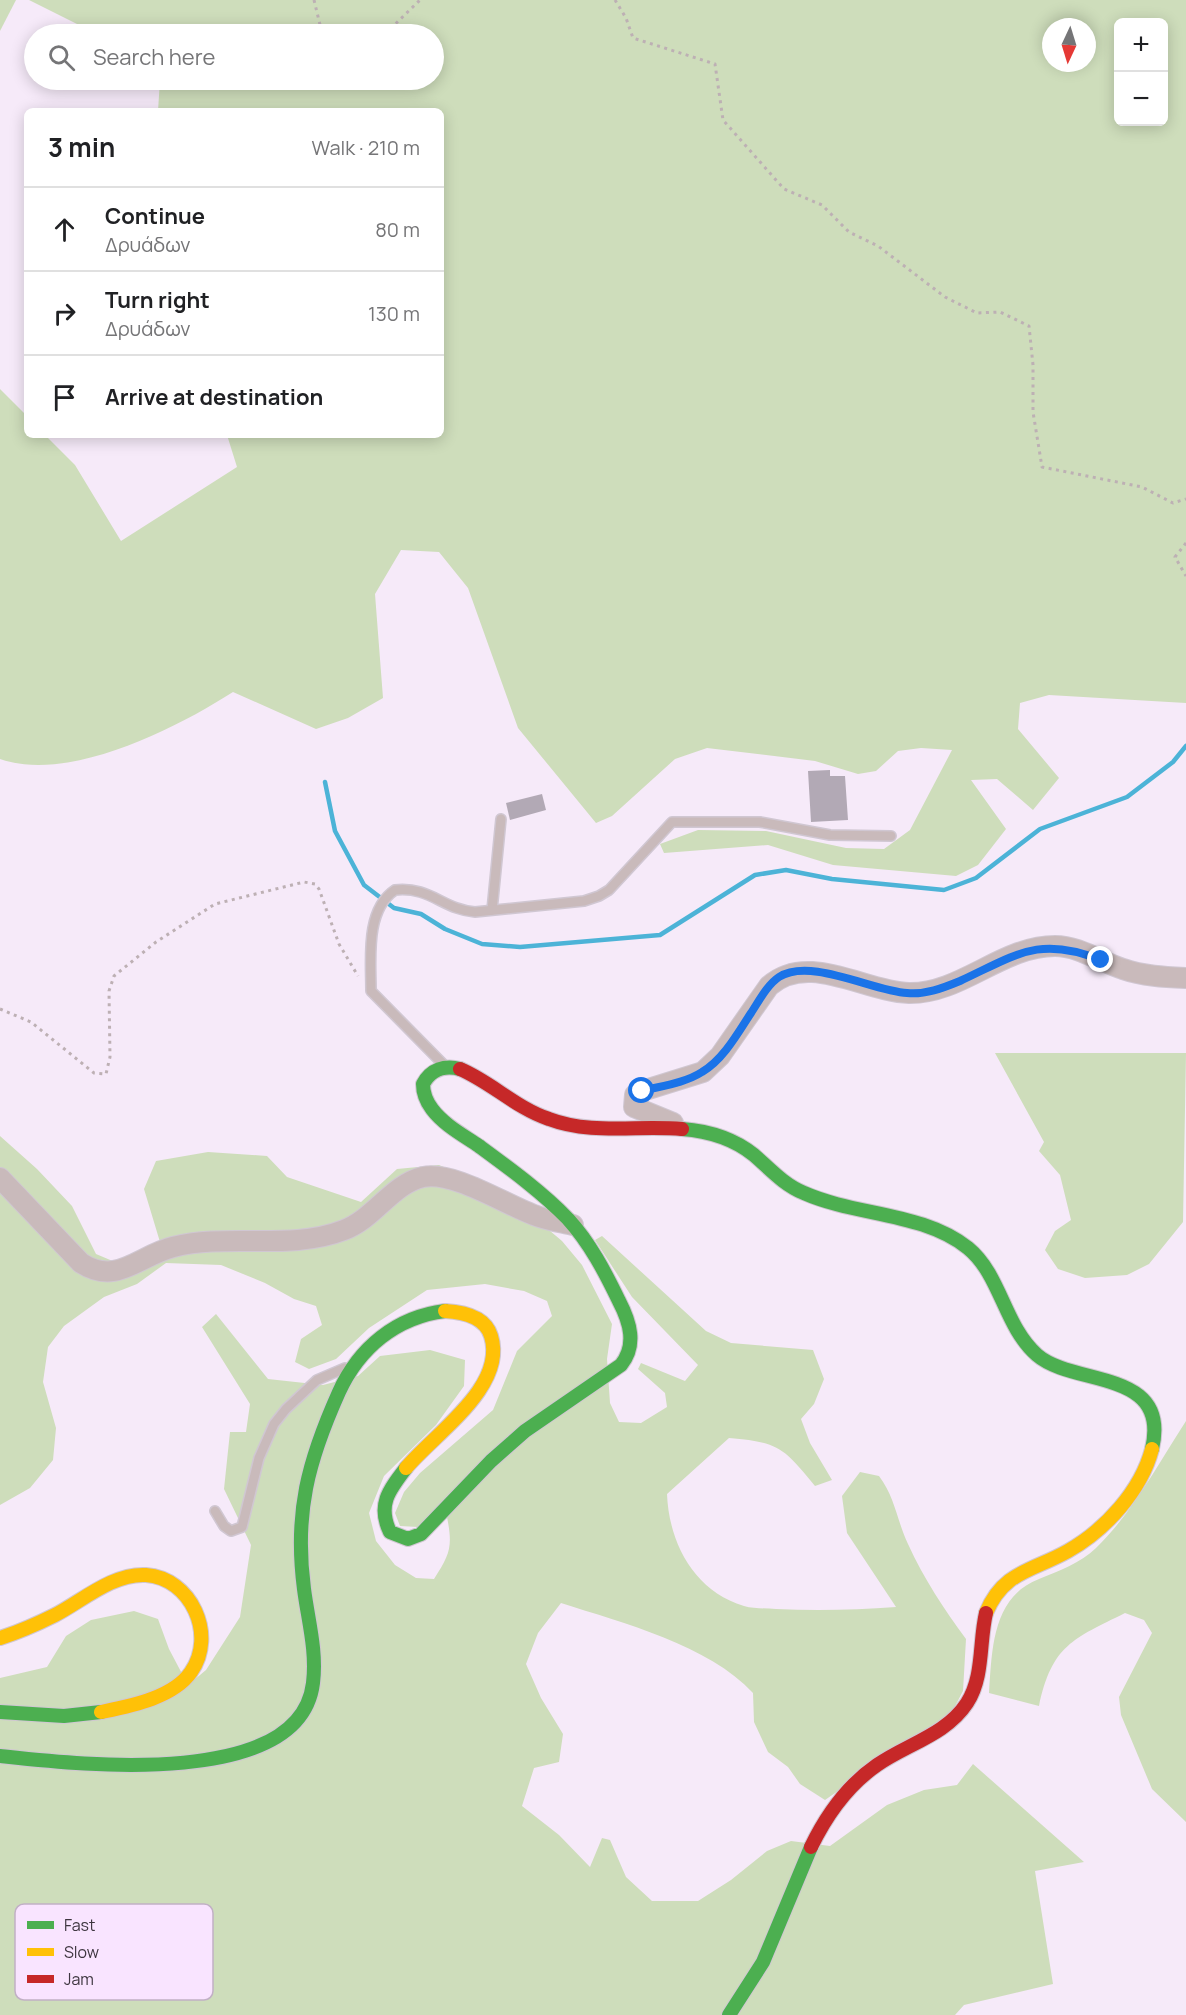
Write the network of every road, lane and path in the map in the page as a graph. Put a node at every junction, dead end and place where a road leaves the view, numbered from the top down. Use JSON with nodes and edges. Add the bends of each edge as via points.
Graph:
{"nodes":[{"id":1,"x":314,"y":0,"type":"edge"},
{"id":2,"x":420,"y":0,"type":"edge"},
{"id":3,"x":615,"y":0,"type":"edge"},
{"id":4,"x":320,"y":24,"type":"edge"},
{"id":5,"x":395,"y":24,"type":"edge"},
{"id":6,"x":1186,"y":500,"type":"edge"},
{"id":7,"x":1186,"y":543,"type":"edge"},
{"id":8,"x":1186,"y":576,"type":"edge"},
{"id":9,"x":501,"y":819,"type":"dead end"},
{"id":10,"x":891,"y":836,"type":"dead end"},
{"id":11,"x":492,"y":910,"type":"junction"},
{"id":12,"x":1186,"y":978,"type":"edge"},
{"id":13,"x":371,"y":991,"type":"junction"},
{"id":14,"x":0,"y":1009,"type":"edge"},
{"id":15,"x":445,"y":1066,"type":"junction"},
{"id":16,"x":692,"y":1130,"type":"junction"},
{"id":17,"x":0,"y":1178,"type":"edge"},
{"id":18,"x":573,"y":1225,"type":"junction"},
{"id":19,"x":351,"y":1368,"type":"junction"},
{"id":20,"x":215,"y":1511,"type":"dead end"},
{"id":21,"x":0,"y":1638,"type":"edge"},
{"id":22,"x":0,"y":1712,"type":"edge"},
{"id":23,"x":0,"y":1756,"type":"edge"},
{"id":24,"x":729,"y":2015,"type":"edge"}],
"edges":[{"from":1,"to":4,"type":"path"},
{"from":2,"to":5,"type":"path"},
{"from":3,"to":6,"type":"path","via":[[633,38],[715,64],[723,120],[784,189],[822,205],[849,232],[878,246],[945,297],[977,313],[1000,312],[1029,326],[1033,412],[1042,466],[1142,487],[1173,502]]},
{"from":7,"to":8,"type":"path","via":[[1175,557]]},
{"from":9,"to":11,"type":"lane"},
{"from":10,"to":11,"type":"lane","via":[[831,835],[760,822],[672,822],[599,896],[584,901]]},
{"from":11,"to":13,"type":"lane","via":[[463,912],[421,890],[395,890],[387,895],[375,922]]},
{"from":12,"to":16,"type":"street","via":[[1125,970],[1076,950],[1055,946],[1011,957],[933,991],[907,993],[794,972],[779,977],[770,986],[727,1048],[703,1072],[642,1091],[633,1098],[634,1107],[639,1110]]},
{"from":13,"to":14,"type":"path","via":[[348,963],[319,889],[304,882],[215,904],[156,942],[114,976],[109,991],[110,1057],[106,1074],[93,1073],[31,1022]]},
{"from":13,"to":15,"type":"lane"},
{"from":15,"to":16,"type":"street","via":[[462,1069],[555,1122]]},
{"from":15,"to":18,"type":"street","via":[[426,1078],[425,1099],[442,1119]]},
{"from":16,"to":24,"type":"street","via":[[734,1141],[782,1183],[798,1191],[957,1240],[981,1265],[1035,1354],[1057,1367],[1126,1385],[1137,1392],[1147,1404],[1155,1440],[1149,1462],[1136,1485],[1092,1534],[1001,1587],[986,1611],[980,1633],[974,1688],[954,1719],[866,1773],[837,1806],[794,1878],[765,1959]]},
{"from":17,"to":18,"type":"street","via":[[81,1263],[106,1273],[172,1248],[197,1243],[326,1236],[365,1220],[411,1182],[424,1177],[468,1186],[536,1216]]},
{"from":18,"to":19,"type":"street","via":[[600,1263],[621,1303],[632,1338],[629,1355],[620,1367],[545,1414],[491,1461],[415,1538],[395,1536],[383,1522],[387,1491],[473,1400],[491,1361],[491,1333],[476,1318],[458,1311],[423,1315],[373,1342]]},
{"from":19,"to":20,"type":"lane","via":[[317,1380],[274,1424],[259,1458],[242,1527],[231,1531]]},
{"from":19,"to":23,"type":"street","via":[[306,1471],[299,1511],[299,1554],[313,1677],[300,1718],[281,1735],[243,1752],[172,1766],[106,1767]]},
{"from":21,"to":22,"type":"street","via":[[124,1578],[147,1575],[166,1578],[182,1590],[199,1618],[202,1637],[201,1656],[193,1672],[156,1696],[73,1716]]}]}
